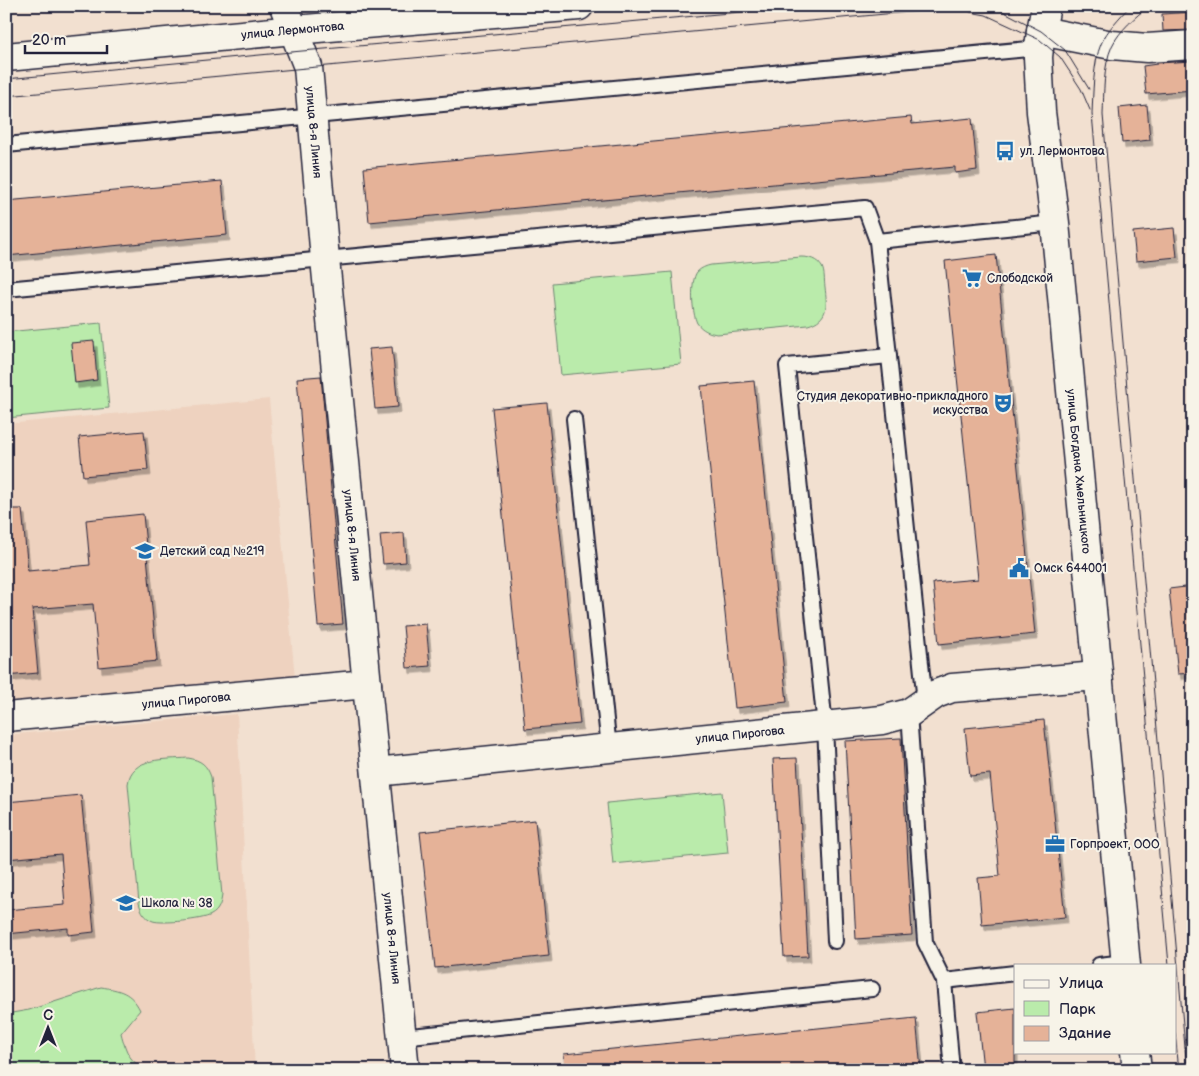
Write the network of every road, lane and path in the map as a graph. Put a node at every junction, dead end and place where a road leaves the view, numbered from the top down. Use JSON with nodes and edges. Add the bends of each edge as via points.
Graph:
{"nodes":[{"id":1,"x":579,"y":6,"type":"edge"},
{"id":2,"x":289,"y":18,"type":"edge"},
{"id":3,"x":1042,"y":28,"type":"edge"},
{"id":4,"x":1193,"y":45,"type":"edge"},
{"id":5,"x":6,"y":57,"type":"edge"},
{"id":6,"x":312,"y":116,"type":"junction"},
{"id":7,"x":6,"y":145,"type":"edge"},
{"id":8,"x":1055,"y":223,"type":"junction"},
{"id":9,"x":877,"y":241,"type":"junction"},
{"id":10,"x":325,"y":259,"type":"junction"},
{"id":11,"x":6,"y":289,"type":"edge"},
{"id":12,"x":889,"y":356,"type":"junction"},
{"id":13,"x":574,"y":419,"type":"dead end"},
{"id":14,"x":1097,"y":676,"type":"junction"},
{"id":15,"x":367,"y":684,"type":"junction"},
{"id":16,"x":917,"y":707,"type":"junction"},
{"id":17,"x":6,"y":718,"type":"edge"},
{"id":18,"x":825,"y":726,"type":"junction"},
{"id":19,"x":609,"y":748,"type":"junction"},
{"id":20,"x":376,"y":772,"type":"junction"},
{"id":21,"x":835,"y":941,"type":"dead end"},
{"id":22,"x":1117,"y":964,"type":"edge"},
{"id":23,"x":1014,"y":974,"type":"edge"},
{"id":24,"x":944,"y":981,"type":"junction"},
{"id":25,"x":872,"y":989,"type":"dead end"},
{"id":26,"x":401,"y":1037,"type":"junction"},
{"id":27,"x":1135,"y":1054,"type":"edge"},
{"id":28,"x":405,"y":1070,"type":"edge"},
{"id":29,"x":952,"y":1070,"type":"edge"},
{"id":30,"x":1137,"y":1070,"type":"edge"}],
"edges":[{"from":1,"to":2,"type":"street","name":"улица Лермонтова"},
{"from":2,"to":5,"type":"street","name":"улица Лермонтова"},
{"from":2,"to":6,"type":"street","name":"улица 8-я Линия","via":[[308,67]]},
{"from":3,"to":4,"type":"street","via":[[1112,46]]},
{"from":3,"to":6,"type":"lane"},
{"from":3,"to":8,"type":"street","name":"улица Богдана Хмельницкого","via":[[1038,57],[1041,112]]},
{"from":6,"to":7,"type":"lane"},
{"from":6,"to":10,"type":"street","name":"улица 8-я Линия"},
{"from":8,"to":9,"type":"lane"},
{"from":8,"to":14,"type":"street","name":"улица Богдана Хмельницкого"},
{"from":9,"to":10,"type":"lane","via":[[865,208]]},
{"from":9,"to":12,"type":"lane"},
{"from":10,"to":11,"type":"lane"},
{"from":10,"to":15,"type":"street","name":"улица 8-я Линия"},
{"from":12,"to":16,"type":"lane"},
{"from":12,"to":18,"type":"lane","via":[[787,366]]},
{"from":13,"to":19,"type":"lane"},
{"from":14,"to":16,"type":"street","name":"улица Пирогова","via":[[952,688]]},
{"from":14,"to":22,"type":"street","name":"улица Богдана Хмельницкого"},
{"from":15,"to":17,"type":"street","name":"улица Пирогова"},
{"from":15,"to":20,"type":"street","name":"улица 8-я Линия"},
{"from":16,"to":18,"type":"street","name":"улица Пирогова","via":[[882,720]]},
{"from":16,"to":24,"type":"lane","via":[[925,942]]},
{"from":18,"to":19,"type":"street","name":"улица Пирогова"},
{"from":18,"to":21,"type":"lane"},
{"from":19,"to":20,"type":"street","name":"улица Пирогова"},
{"from":20,"to":26,"type":"street","name":"улица 8-я Линия"},
{"from":23,"to":24,"type":"lane"},
{"from":24,"to":29,"type":"lane"},
{"from":25,"to":26,"type":"lane"},
{"from":26,"to":28,"type":"street","name":"улица 8-я Линия"},
{"from":27,"to":30,"type":"street"}]}
